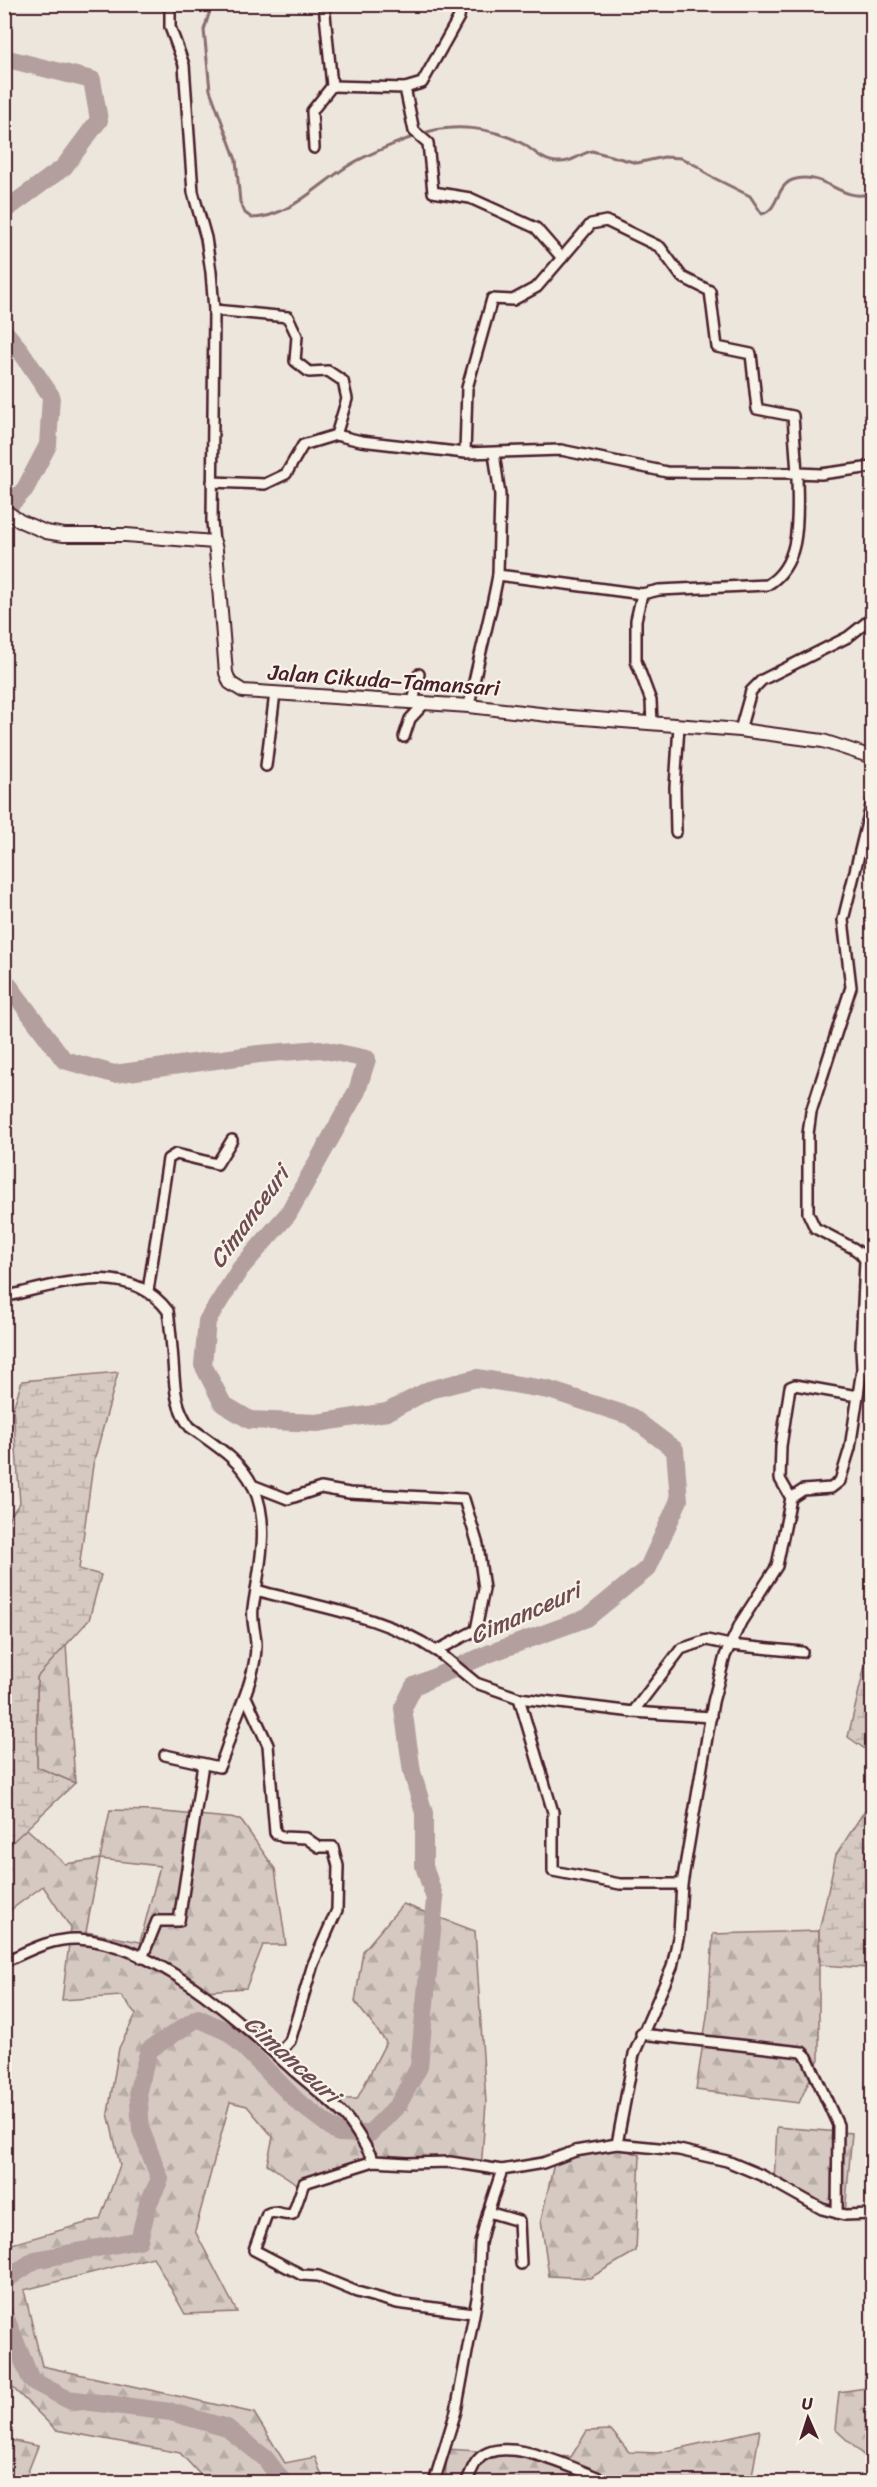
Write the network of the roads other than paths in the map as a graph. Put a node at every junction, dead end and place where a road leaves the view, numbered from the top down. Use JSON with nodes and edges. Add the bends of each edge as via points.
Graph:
{"nodes":[{"id":1,"x":170,"y":4,"type":"edge"},
{"id":2,"x":324,"y":4,"type":"edge"},
{"id":3,"x":461,"y":4,"type":"edge"},
{"id":4,"x":332,"y":86,"type":"junction"},
{"id":5,"x":405,"y":88,"type":"junction"},
{"id":6,"x":314,"y":148,"type":"dead end"},
{"id":7,"x":562,"y":258,"type":"junction"},
{"id":8,"x":213,"y":310,"type":"junction"},
{"id":9,"x":336,"y":435,"type":"junction"},
{"id":10,"x":465,"y":453,"type":"junction"},
{"id":11,"x":494,"y":453,"type":"junction"},
{"id":12,"x":873,"y":467,"type":"edge"},
{"id":13,"x":797,"y":473,"type":"junction"},
{"id":14,"x":212,"y":482,"type":"junction"},
{"id":15,"x":4,"y":510,"type":"edge"},
{"id":16,"x":214,"y":542,"type":"junction"},
{"id":17,"x":498,"y":575,"type":"junction"},
{"id":18,"x":642,"y":594,"type":"junction"},
{"id":19,"x":873,"y":618,"type":"edge"},
{"id":20,"x":419,"y":674,"type":"dead end"},
{"id":21,"x":275,"y":693,"type":"junction"},
{"id":22,"x":419,"y":704,"type":"junction"},
{"id":23,"x":469,"y":706,"type":"junction"},
{"id":24,"x":652,"y":724,"type":"junction"},
{"id":25,"x":679,"y":726,"type":"junction"},
{"id":26,"x":740,"y":730,"type":"junction"},
{"id":27,"x":404,"y":737,"type":"dead end"},
{"id":28,"x":873,"y":757,"type":"edge"},
{"id":29,"x":266,"y":766,"type":"dead end"},
{"id":30,"x":873,"y":802,"type":"edge"},
{"id":31,"x":676,"y":832,"type":"dead end"},
{"id":32,"x":232,"y":1140,"type":"dead end"},
{"id":33,"x":148,"y":1291,"type":"junction"},
{"id":34,"x":4,"y":1297,"type":"edge"},
{"id":35,"x":857,"y":1396,"type":"junction"},
{"id":36,"x":252,"y":1485,"type":"junction"},
{"id":37,"x":791,"y":1498,"type":"junction"},
{"id":38,"x":256,"y":1590,"type":"junction"},
{"id":39,"x":730,"y":1645,"type":"junction"},
{"id":40,"x":437,"y":1651,"type":"dead end"},
{"id":41,"x":801,"y":1652,"type":"dead end"},
{"id":42,"x":246,"y":1697,"type":"junction"},
{"id":43,"x":519,"y":1698,"type":"junction"},
{"id":44,"x":633,"y":1712,"type":"junction"},
{"id":45,"x":711,"y":1717,"type":"junction"},
{"id":46,"x":165,"y":1755,"type":"dead end"},
{"id":47,"x":203,"y":1764,"type":"junction"},
{"id":48,"x":682,"y":1884,"type":"junction"},
{"id":49,"x":142,"y":1958,"type":"junction"},
{"id":50,"x":4,"y":1962,"type":"edge"},
{"id":51,"x":641,"y":2034,"type":"junction"},
{"id":52,"x":277,"y":2055,"type":"junction"},
{"id":53,"x":617,"y":2144,"type":"junction"},
{"id":54,"x":374,"y":2161,"type":"junction"},
{"id":55,"x":502,"y":2170,"type":"junction"},
{"id":56,"x":488,"y":2212,"type":"junction"},
{"id":57,"x":837,"y":2213,"type":"junction"},
{"id":58,"x":873,"y":2214,"type":"edge"},
{"id":59,"x":521,"y":2264,"type":"dead end"},
{"id":60,"x":473,"y":2313,"type":"junction"},
{"id":61,"x":438,"y":2482,"type":"edge"},
{"id":62,"x":466,"y":2482,"type":"edge"},
{"id":63,"x":602,"y":2482,"type":"edge"}],
"edges":[{"from":1,"to":8,"type":"street","via":[[170,27],[184,65],[193,192],[206,238]]},
{"from":2,"to":4,"type":"street"},
{"from":3,"to":5,"type":"street","via":[[459,16],[422,83]]},
{"from":4,"to":5,"type":"street"},
{"from":4,"to":6,"type":"street","via":[[312,111]]},
{"from":5,"to":7,"type":"street","via":[[414,131],[428,143],[433,192],[470,198],[536,228]]},
{"from":7,"to":10,"type":"street","via":[[537,288],[513,300],[492,299],[467,388]]},
{"from":7,"to":13,"type":"street","via":[[591,224],[606,221],[660,247],[682,277],[710,291],[717,347],[751,354],[757,409],[793,416]]},
{"from":8,"to":9,"type":"street","via":[[288,317],[297,336],[295,361],[309,372],[328,371],[343,381],[347,399]]},
{"from":8,"to":14,"type":"street"},
{"from":9,"to":10,"type":"street"},
{"from":9,"to":14,"type":"street","via":[[303,445],[286,474],[265,484]]},
{"from":10,"to":11,"type":"street"},
{"from":11,"to":13,"type":"street","via":[[561,450],[667,472]]},
{"from":11,"to":17,"type":"street","via":[[500,495]]},
{"from":12,"to":13,"type":"street"},
{"from":13,"to":18,"type":"street","via":[[793,552],[781,577],[767,585]]},
{"from":14,"to":16,"type":"street"},
{"from":15,"to":16,"type":"street","via":[[46,532],[64,535]]},
{"from":16,"to":21,"type":"street","name":"Jalan Cikuda–Tamansari","via":[[230,683],[243,691]]},
{"from":17,"to":18,"type":"street"},
{"from":17,"to":23,"type":"street"},
{"from":18,"to":24,"type":"street","via":[[636,620],[636,661],[651,701]]},
{"from":19,"to":26,"type":"street","via":[[848,637],[762,680],[751,691]]},
{"from":20,"to":22,"type":"street"},
{"from":21,"to":22,"type":"street","name":"Jalan Cikuda–Tamansari"},
{"from":21,"to":29,"type":"street"},
{"from":22,"to":23,"type":"street","name":"Jalan Cikuda–Tamansari"},
{"from":22,"to":27,"type":"street"},
{"from":23,"to":24,"type":"street","name":"Jalan Cikuda–Tamansari"},
{"from":24,"to":25,"type":"street","name":"Jalan Cikuda–Tamansari"},
{"from":25,"to":26,"type":"street","name":"Jalan Cikuda–Tamansari"},
{"from":25,"to":31,"type":"street"},
{"from":26,"to":28,"type":"street","name":"Jalan Cikuda–Tamansari","via":[[823,741]]},
{"from":30,"to":35,"type":"street","via":[[843,920],[851,987],[811,1112],[808,1134],[808,1213],[815,1228],[853,1248],[865,1260],[862,1369]]},
{"from":32,"to":33,"type":"street","via":[[217,1164],[176,1154],[168,1159]]},
{"from":33,"to":34,"type":"street","via":[[125,1282],[91,1278]]},
{"from":33,"to":36,"type":"street","via":[[168,1311],[176,1399],[184,1420],[236,1462]]},
{"from":35,"to":37,"type":"street","via":[[850,1448],[840,1481],[831,1488],[803,1490]]},
{"from":35,"to":37,"type":"street","via":[[790,1387],[780,1479]]},
{"from":36,"to":38,"type":"street","via":[[261,1526]]},
{"from":36,"to":38,"type":"street","via":[[288,1499],[321,1488],[349,1493],[464,1498],[478,1545],[484,1589],[476,1630],[436,1650],[417,1638],[342,1610]]},
{"from":37,"to":39,"type":"street","via":[[777,1566]]},
{"from":38,"to":42,"type":"street","via":[[252,1612],[256,1646]]},
{"from":39,"to":41,"type":"street"},
{"from":39,"to":44,"type":"street","via":[[707,1640],[681,1649]]},
{"from":39,"to":45,"type":"street"},
{"from":40,"to":43,"type":"street","via":[[476,1683]]},
{"from":42,"to":47,"type":"street","via":[[219,1767]]},
{"from":42,"to":52,"type":"street","via":[[268,1745],[275,1833],[306,1838],[319,1847],[333,1847],[338,1866],[337,1910],[313,1964],[290,2041]]},
{"from":43,"to":44,"type":"street"},
{"from":43,"to":48,"type":"street","via":[[554,1812],[553,1871],[620,1884]]},
{"from":44,"to":45,"type":"street"},
{"from":45,"to":48,"type":"street"},
{"from":46,"to":47,"type":"street"},
{"from":47,"to":49,"type":"street","via":[[179,1921],[158,1921]]},
{"from":48,"to":51,"type":"street","via":[[672,1967]]},
{"from":49,"to":50,"type":"street","via":[[78,1939],[58,1940]]},
{"from":49,"to":52,"type":"street","via":[[205,1995]]},
{"from":51,"to":53,"type":"street"},
{"from":51,"to":57,"type":"street","via":[[802,2052],[838,2125]]},
{"from":52,"to":54,"type":"street","via":[[345,2116]]},
{"from":53,"to":55,"type":"street"},
{"from":53,"to":57,"type":"street","via":[[679,2150],[726,2161]]},
{"from":54,"to":55,"type":"street","via":[[450,2162]]},
{"from":54,"to":60,"type":"street","via":[[304,2183],[293,2214],[267,2214],[254,2250],[302,2275],[318,2276],[357,2292],[397,2303]]},
{"from":55,"to":56,"type":"street"},
{"from":56,"to":59,"type":"street","via":[[519,2221]]},
{"from":56,"to":60,"type":"street","via":[[480,2243]]},
{"from":57,"to":58,"type":"street"},
{"from":60,"to":61,"type":"street","via":[[456,2411],[435,2479]]},
{"from":62,"to":63,"type":"street","via":[[477,2460],[493,2451],[515,2449]]}]}
